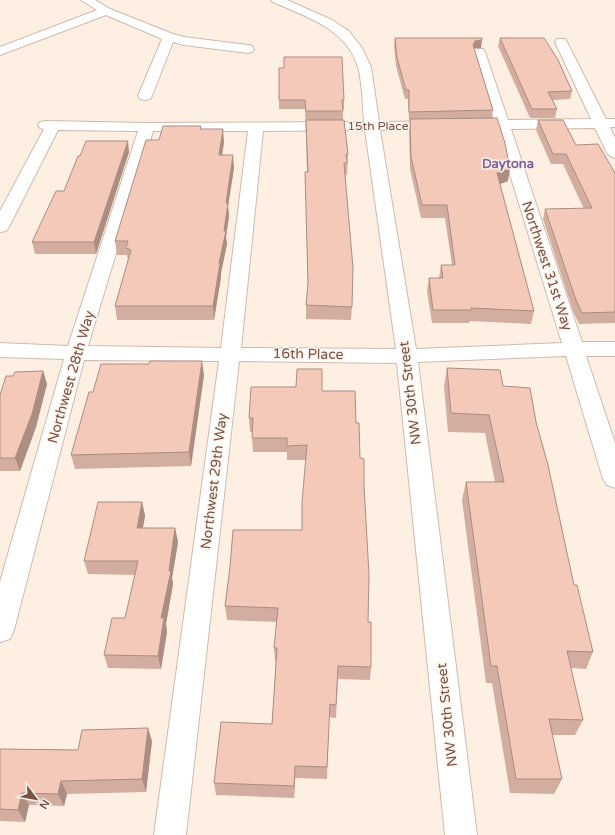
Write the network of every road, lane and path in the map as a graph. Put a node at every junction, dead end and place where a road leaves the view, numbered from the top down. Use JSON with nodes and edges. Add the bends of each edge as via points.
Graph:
{"nodes":[{"id":1,"x":87,"y":0,"type":"edge"},
{"id":2,"x":277,"y":0,"type":"edge"},
{"id":3,"x":106,"y":11,"type":"junction"},
{"id":4,"x":169,"y":37,"type":"junction"},
{"id":5,"x":561,"y":42,"type":"dead end"},
{"id":6,"x":248,"y":49,"type":"dead end"},
{"id":7,"x":0,"y":50,"type":"edge"},
{"id":8,"x":479,"y":52,"type":"dead end"},
{"id":9,"x":145,"y":96,"type":"dead end"},
{"id":10,"x":615,"y":123,"type":"edge"},
{"id":11,"x":600,"y":124,"type":"junction"},
{"id":12,"x":502,"y":125,"type":"junction"},
{"id":13,"x":256,"y":126,"type":"junction"},
{"id":14,"x":372,"y":126,"type":"junction"},
{"id":15,"x":147,"y":127,"type":"junction"},
{"id":16,"x":615,"y":153,"type":"edge"},
{"id":17,"x":0,"y":227,"type":"edge"},
{"id":18,"x":574,"y":348,"type":"junction"},
{"id":19,"x":615,"y":349,"type":"edge"},
{"id":20,"x":0,"y":350,"type":"edge"},
{"id":21,"x":76,"y":353,"type":"junction"},
{"id":22,"x":230,"y":353,"type":"junction"},
{"id":23,"x":406,"y":356,"type":"junction"},
{"id":24,"x":615,"y":479,"type":"edge"},
{"id":25,"x":0,"y":630,"type":"edge"},
{"id":26,"x":170,"y":835,"type":"edge"},
{"id":27,"x":461,"y":835,"type":"edge"}],
"edges":[{"from":1,"to":3,"type":"street"},
{"from":2,"to":14,"type":"street","name":"NW 30th Street","via":[[328,22],[344,34],[356,48],[365,67]]},
{"from":3,"to":4,"type":"street"},
{"from":3,"to":7,"type":"street"},
{"from":4,"to":6,"type":"street","via":[[184,42]]},
{"from":4,"to":9,"type":"street"},
{"from":5,"to":11,"type":"street"},
{"from":8,"to":12,"type":"street","name":"Northwest 31st Way"},
{"from":10,"to":11,"type":"street","name":"15th Place"},
{"from":11,"to":12,"type":"street","name":"15th Place"},
{"from":11,"to":16,"type":"street"},
{"from":12,"to":14,"type":"street","name":"15th Place"},
{"from":12,"to":18,"type":"street","name":"Northwest 31st Way"},
{"from":13,"to":14,"type":"street","name":"15th Place"},
{"from":13,"to":15,"type":"street","name":"15th Place"},
{"from":13,"to":22,"type":"street","name":"Northwest 29th Way"},
{"from":14,"to":23,"type":"street","name":"NW 30th Street"},
{"from":15,"to":17,"type":"street","name":"15th Place","via":[[49,125]]},
{"from":15,"to":21,"type":"street","name":"Northwest 28th Way"},
{"from":18,"to":19,"type":"street","name":"16th Place"},
{"from":18,"to":23,"type":"street","name":"16th Place"},
{"from":18,"to":24,"type":"street","name":"Northwest 31st Way"},
{"from":20,"to":21,"type":"street","name":"16th Place"},
{"from":21,"to":22,"type":"street","name":"16th Place"},
{"from":21,"to":25,"type":"street","name":"Northwest 28th Way"},
{"from":22,"to":23,"type":"street","name":"16th Place"},
{"from":22,"to":26,"type":"street","name":"Northwest 29th Way"},
{"from":23,"to":27,"type":"street","name":"NW 30th Street"}]}
